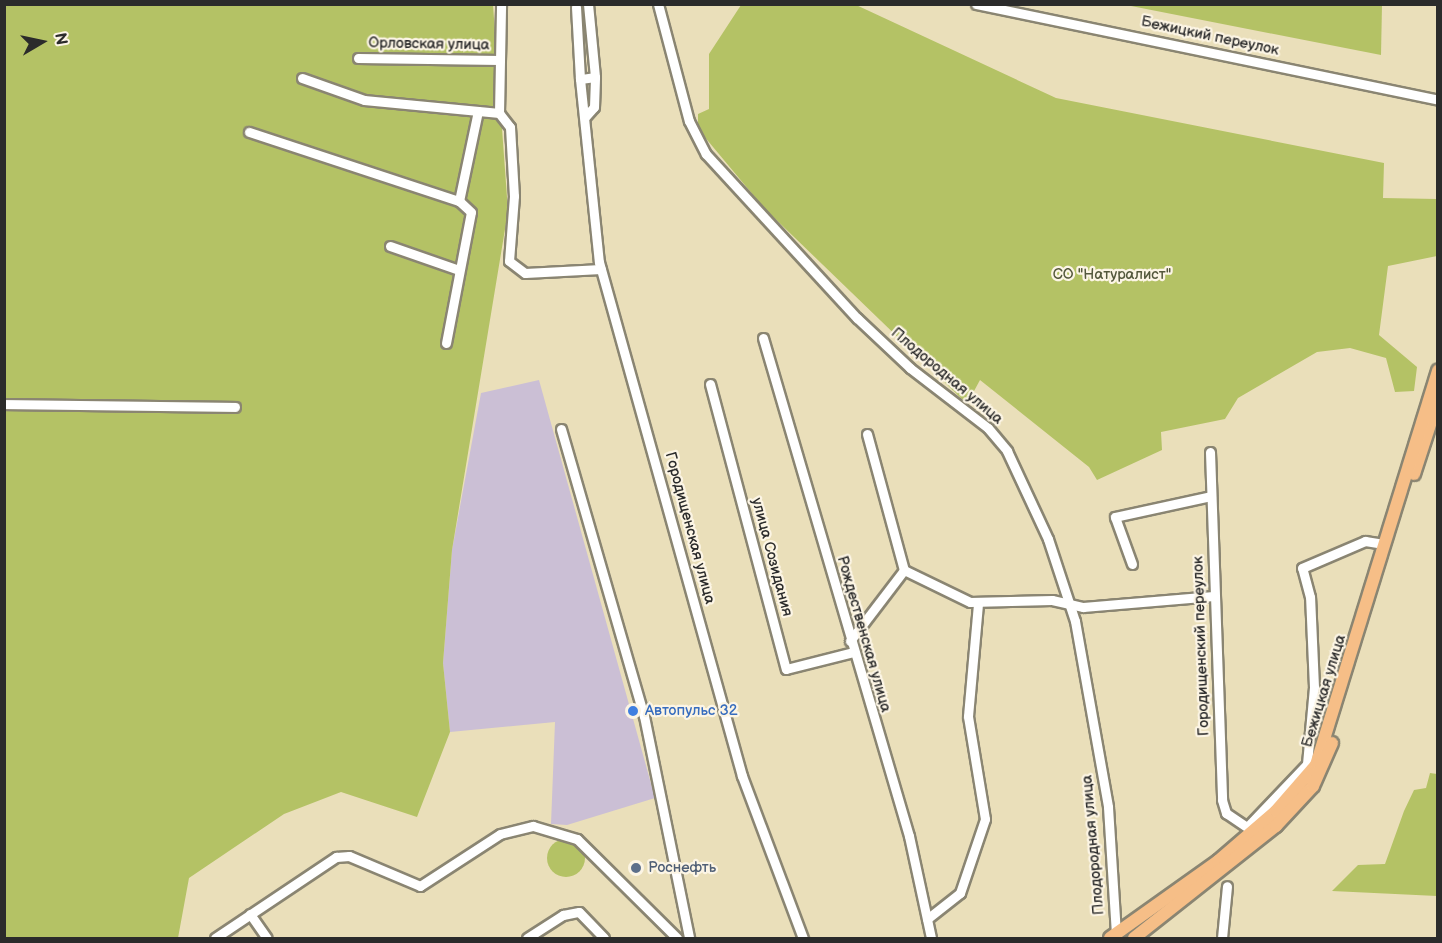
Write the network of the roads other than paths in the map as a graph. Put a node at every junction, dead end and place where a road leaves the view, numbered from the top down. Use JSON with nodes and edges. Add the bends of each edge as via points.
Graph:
{"nodes":[{"id":1,"x":501,"y":4,"type":"edge"},
{"id":2,"x":588,"y":4,"type":"edge"},
{"id":3,"x":658,"y":4,"type":"edge"},
{"id":4,"x":976,"y":4,"type":"edge"},
{"id":5,"x":576,"y":7,"type":"dead end"},
{"id":6,"x":357,"y":58,"type":"dead end"},
{"id":7,"x":501,"y":60,"type":"junction"},
{"id":8,"x":595,"y":77,"type":"junction"},
{"id":9,"x":302,"y":78,"type":"dead end"},
{"id":10,"x":580,"y":79,"type":"junction"},
{"id":11,"x":1437,"y":100,"type":"edge"},
{"id":12,"x":478,"y":111,"type":"junction"},
{"id":13,"x":499,"y":113,"type":"junction"},
{"id":14,"x":585,"y":117,"type":"junction"},
{"id":15,"x":249,"y":132,"type":"dead end"},
{"id":16,"x":459,"y":201,"type":"junction"},
{"id":17,"x":390,"y":246,"type":"dead end"},
{"id":18,"x":601,"y":269,"type":"junction"},
{"id":19,"x":459,"y":270,"type":"junction"},
{"id":20,"x":764,"y":338,"type":"dead end"},
{"id":21,"x":446,"y":343,"type":"dead end"},
{"id":22,"x":1437,"y":370,"type":"edge"},
{"id":23,"x":710,"y":384,"type":"dead end"},
{"id":24,"x":1437,"y":400,"type":"edge"},
{"id":25,"x":4,"y":404,"type":"edge"},
{"id":26,"x":236,"y":407,"type":"dead end"},
{"id":27,"x":561,"y":429,"type":"dead end"},
{"id":28,"x":867,"y":434,"type":"dead end"},
{"id":29,"x":1210,"y":452,"type":"dead end"},
{"id":30,"x":1211,"y":496,"type":"junction"},
{"id":31,"x":1384,"y":544,"type":"junction"},
{"id":32,"x":1132,"y":564,"type":"dead end"},
{"id":33,"x":903,"y":570,"type":"junction"},
{"id":34,"x":1214,"y":596,"type":"junction"},
{"id":35,"x":978,"y":603,"type":"junction"},
{"id":36,"x":1071,"y":604,"type":"junction"},
{"id":37,"x":850,"y":641,"type":"junction"},
{"id":38,"x":853,"y":652,"type":"junction"},
{"id":39,"x":1227,"y":886,"type":"dead end"},
{"id":40,"x":250,"y":914,"type":"junction"},
{"id":41,"x":927,"y":919,"type":"junction"},
{"id":42,"x":1114,"y":937,"type":"edge"},
{"id":43,"x":214,"y":939,"type":"edge"},
{"id":44,"x":267,"y":939,"type":"edge"},
{"id":45,"x":527,"y":939,"type":"edge"},
{"id":46,"x":604,"y":939,"type":"edge"},
{"id":47,"x":677,"y":939,"type":"edge"},
{"id":48,"x":689,"y":939,"type":"edge"},
{"id":49,"x":804,"y":939,"type":"edge"},
{"id":50,"x":931,"y":939,"type":"edge"},
{"id":51,"x":1134,"y":939,"type":"edge"},
{"id":52,"x":1222,"y":939,"type":"edge"}],
"edges":[{"from":1,"to":7,"type":"street"},
{"from":2,"to":8,"type":"street","name":"Городищенская улица"},
{"from":3,"to":36,"type":"street","name":"Плодородная улица","via":[[689,121],[706,154],[857,318],[998,437],[1044,531]]},
{"from":4,"to":11,"type":"street","name":"Бежицкий переулок"},
{"from":5,"to":10,"type":"street","name":"Городищенская улица"},
{"from":6,"to":7,"type":"street","name":"Орловская улица"},
{"from":7,"to":13,"type":"street"},
{"from":8,"to":10,"type":"street"},
{"from":8,"to":14,"type":"street","name":"Городищенская улица","via":[[594,107]]},
{"from":9,"to":12,"type":"street","via":[[364,100]]},
{"from":10,"to":14,"type":"street","name":"Городищенская улица"},
{"from":12,"to":13,"type":"street"},
{"from":12,"to":16,"type":"street"},
{"from":13,"to":18,"type":"street","via":[[510,127],[514,196],[509,261],[525,273]]},
{"from":14,"to":18,"type":"street","name":"Городищенская улица","via":[[592,226]]},
{"from":15,"to":16,"type":"street"},
{"from":16,"to":19,"type":"street","via":[[471,212]]},
{"from":17,"to":19,"type":"street"},
{"from":18,"to":49,"type":"street","name":"Городищенская улица","via":[[742,776]]},
{"from":19,"to":21,"type":"street"},
{"from":20,"to":37,"type":"street","name":"Рождественская улица"},
{"from":22,"to":31,"type":"main road","name":"Бежицкая улица"},
{"from":23,"to":38,"type":"street","name":"улица Созидания","via":[[786,669]]},
{"from":24,"to":51,"type":"main road","name":"Бежицкая улица","via":[[1322,772],[1262,840]]},
{"from":25,"to":26,"type":"street"},
{"from":27,"to":48,"type":"street","via":[[644,716]]},
{"from":28,"to":33,"type":"street"},
{"from":29,"to":30,"type":"street","name":"Городищенский переулок"},
{"from":30,"to":32,"type":"street","via":[[1115,517]]},
{"from":30,"to":34,"type":"street","name":"Городищенский переулок"},
{"from":31,"to":34,"type":"street","name":"Городищенский переулок","via":[[1365,541],[1302,568],[1310,597],[1314,687],[1307,764],[1247,827],[1226,813],[1222,800]]},
{"from":31,"to":42,"type":"main road","name":"Бежицкая улица","via":[[1321,753],[1308,778],[1218,861]]},
{"from":33,"to":35,"type":"street"},
{"from":33,"to":37,"type":"street"},
{"from":34,"to":36,"type":"street"},
{"from":35,"to":36,"type":"street","via":[[1052,600]]},
{"from":35,"to":41,"type":"street","via":[[968,716],[985,819],[960,893]]},
{"from":36,"to":42,"type":"street","name":"Плодородная улица","via":[[1108,807]]},
{"from":37,"to":38,"type":"street","name":"Рождественская улица"},
{"from":38,"to":41,"type":"street","name":"Рождественская улица","via":[[915,860]]},
{"from":39,"to":52,"type":"street"},
{"from":40,"to":43,"type":"street"},
{"from":40,"to":44,"type":"street"},
{"from":40,"to":47,"type":"street","via":[[336,857],[349,856],[420,886],[500,834],[543,826],[577,840]]},
{"from":41,"to":50,"type":"street","name":"Рождественская улица"},
{"from":45,"to":46,"type":"street","via":[[563,915],[579,912]]}]}
